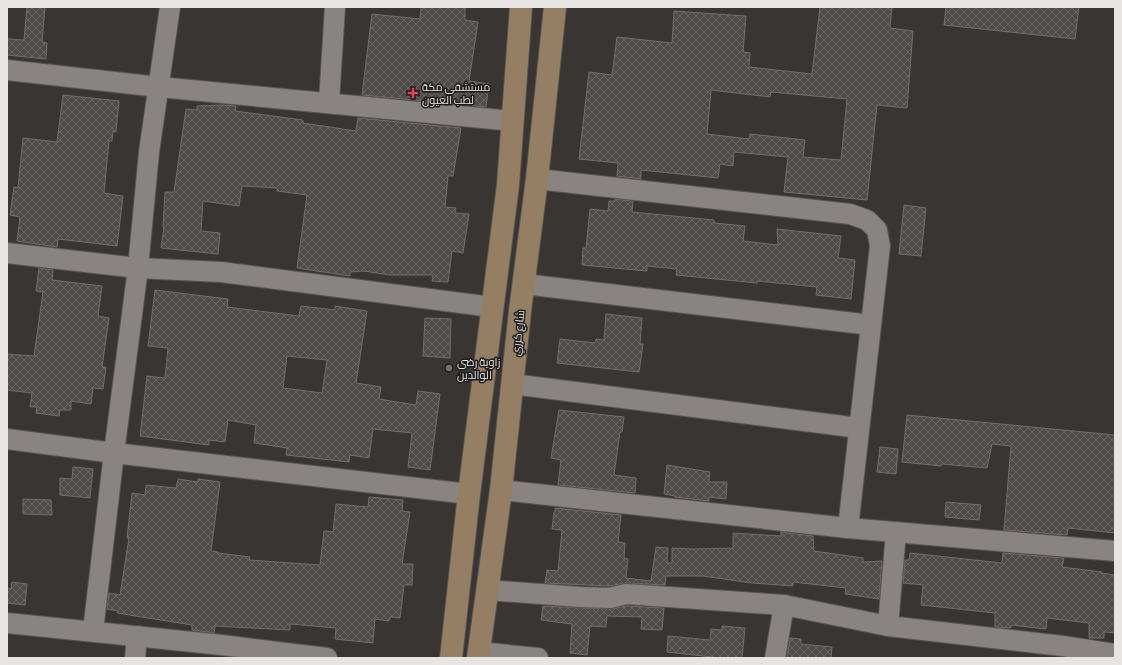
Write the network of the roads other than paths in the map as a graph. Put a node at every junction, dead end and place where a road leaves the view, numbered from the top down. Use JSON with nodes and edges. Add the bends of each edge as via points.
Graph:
{"nodes":[{"id":1,"x":170,"y":7,"type":"edge"},
{"id":2,"x":335,"y":7,"type":"edge"},
{"id":3,"x":521,"y":7,"type":"edge"},
{"id":4,"x":555,"y":7,"type":"edge"},
{"id":5,"x":7,"y":70,"type":"edge"},
{"id":6,"x":159,"y":87,"type":"junction"},
{"id":7,"x":329,"y":102,"type":"junction"},
{"id":8,"x":514,"y":121,"type":"junction"},
{"id":9,"x":537,"y":179,"type":"junction"},
{"id":10,"x":7,"y":253,"type":"edge"},
{"id":11,"x":138,"y":268,"type":"junction"},
{"id":12,"x":524,"y":284,"type":"junction"},
{"id":13,"x":492,"y":307,"type":"junction"},
{"id":14,"x":871,"y":325,"type":"junction"},
{"id":15,"x":512,"y":384,"type":"junction"},
{"id":16,"x":859,"y":428,"type":"junction"},
{"id":17,"x":7,"y":439,"type":"edge"},
{"id":18,"x":114,"y":453,"type":"junction"},
{"id":19,"x":500,"y":490,"type":"junction"},
{"id":20,"x":469,"y":494,"type":"junction"},
{"id":21,"x":848,"y":528,"type":"junction"},
{"id":22,"x":896,"y":532,"type":"junction"},
{"id":23,"x":1115,"y":551,"type":"edge"},
{"id":24,"x":487,"y":590,"type":"junction"},
{"id":25,"x":784,"y":605,"type":"junction"},
{"id":26,"x":7,"y":623,"type":"edge"},
{"id":27,"x":888,"y":626,"type":"junction"},
{"id":28,"x":93,"y":631,"type":"junction"},
{"id":29,"x":137,"y":636,"type":"junction"},
{"id":30,"x":221,"y":652,"type":"edge"},
{"id":31,"x":1115,"y":654,"type":"edge"},
{"id":32,"x":479,"y":655,"type":"edge"},
{"id":33,"x":135,"y":658,"type":"edge"},
{"id":34,"x":327,"y":658,"type":"edge"},
{"id":35,"x":451,"y":658,"type":"edge"},
{"id":36,"x":538,"y":658,"type":"edge"},
{"id":37,"x":775,"y":658,"type":"edge"}],
"edges":[{"from":1,"to":6,"type":"street"},
{"from":2,"to":7,"type":"street"},
{"from":3,"to":8,"type":"main road"},
{"from":4,"to":9,"type":"main road","name":"شارع كرري"},
{"from":5,"to":6,"type":"street"},
{"from":6,"to":7,"type":"street"},
{"from":6,"to":11,"type":"street","via":[[149,152]]},
{"from":7,"to":8,"type":"street"},
{"from":8,"to":13,"type":"main road"},
{"from":9,"to":12,"type":"main road","name":"شارع كرري"},
{"from":9,"to":14,"type":"street","via":[[850,214],[867,220],[877,230],[880,246]]},
{"from":10,"to":11,"type":"street"},
{"from":11,"to":13,"type":"street","via":[[221,272]]},
{"from":11,"to":18,"type":"street"},
{"from":12,"to":14,"type":"street"},
{"from":12,"to":15,"type":"main road","name":"شارع كرري"},
{"from":13,"to":20,"type":"main road"},
{"from":14,"to":16,"type":"street"},
{"from":15,"to":16,"type":"street"},
{"from":15,"to":19,"type":"main road","name":"شارع كرري"},
{"from":16,"to":21,"type":"street"},
{"from":17,"to":18,"type":"street"},
{"from":18,"to":20,"type":"street"},
{"from":18,"to":28,"type":"street"},
{"from":19,"to":21,"type":"street"},
{"from":19,"to":24,"type":"main road","name":"شارع كرري"},
{"from":20,"to":35,"type":"main road"},
{"from":21,"to":22,"type":"street"},
{"from":22,"to":23,"type":"street"},
{"from":22,"to":27,"type":"street"},
{"from":24,"to":25,"type":"street","via":[[610,598],[626,594]]},
{"from":24,"to":32,"type":"main road","name":"شارع كرري"},
{"from":25,"to":27,"type":"street"},
{"from":25,"to":37,"type":"street"},
{"from":26,"to":28,"type":"street"},
{"from":27,"to":31,"type":"street"},
{"from":28,"to":29,"type":"street"},
{"from":29,"to":30,"type":"street"},
{"from":29,"to":33,"type":"street"},
{"from":30,"to":34,"type":"street"},
{"from":32,"to":36,"type":"street"}]}
